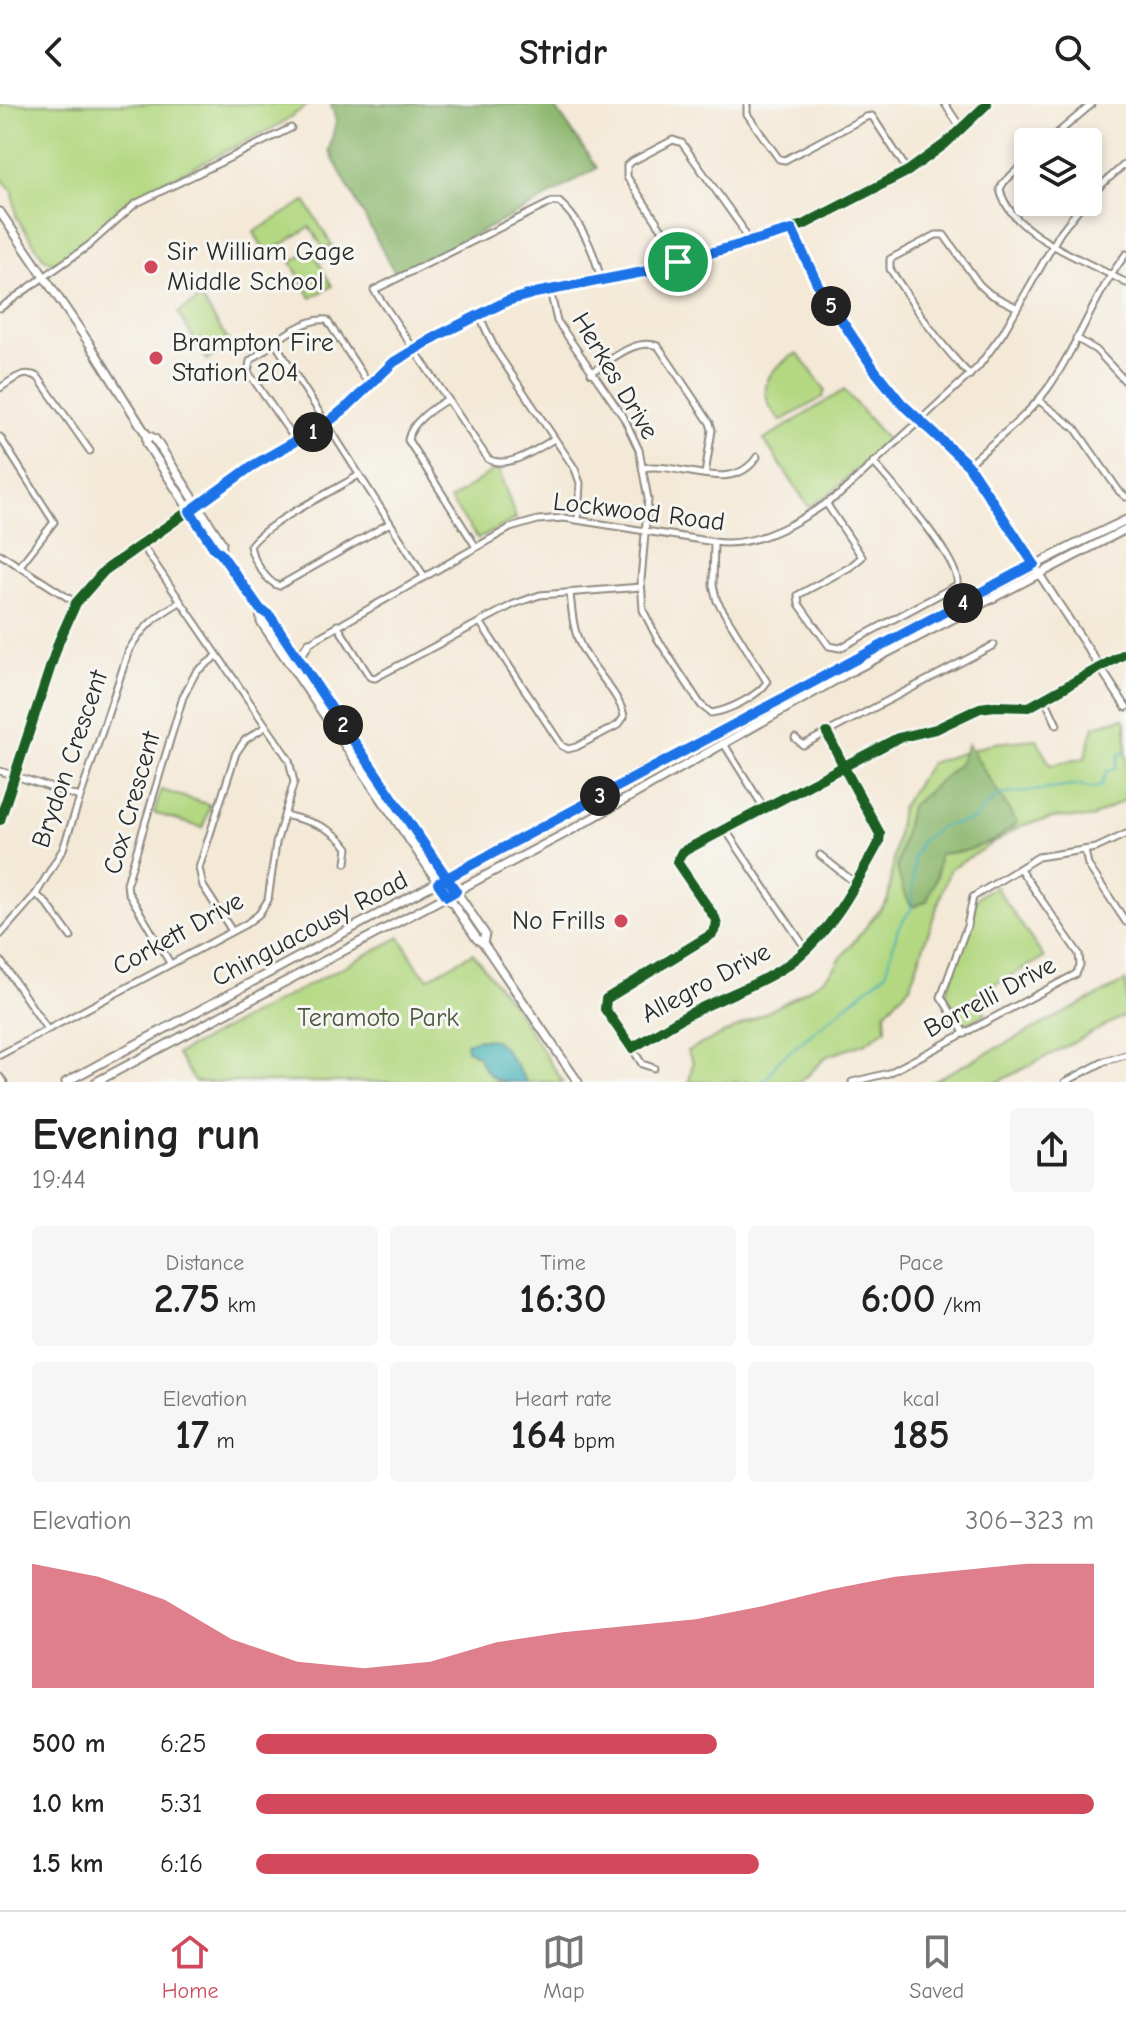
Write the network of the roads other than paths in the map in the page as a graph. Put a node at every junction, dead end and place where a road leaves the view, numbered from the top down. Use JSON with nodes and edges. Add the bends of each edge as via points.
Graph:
{"nodes":[{"id":1,"x":747,"y":104,"type":"edge"},
{"id":2,"x":945,"y":104,"type":"edge"},
{"id":3,"x":987,"y":104,"type":"edge"},
{"id":4,"x":1092,"y":104,"type":"edge"},
{"id":5,"x":291,"y":128,"type":"dead end"},
{"id":6,"x":961,"y":128,"type":"junction"},
{"id":7,"x":1064,"y":128,"type":"edge"},
{"id":8,"x":1126,"y":163,"type":"edge"},
{"id":9,"x":908,"y":171,"type":"junction"},
{"id":10,"x":1014,"y":173,"type":"edge"},
{"id":11,"x":1102,"y":184,"type":"edge"},
{"id":12,"x":0,"y":212,"type":"edge"},
{"id":13,"x":1014,"y":214,"type":"edge"},
{"id":14,"x":1016,"y":216,"type":"edge"},
{"id":15,"x":1074,"y":216,"type":"edge"},
{"id":16,"x":792,"y":230,"type":"junction"},
{"id":17,"x":747,"y":242,"type":"junction"},
{"id":18,"x":1052,"y":245,"type":"junction"},
{"id":19,"x":1126,"y":254,"type":"edge"},
{"id":20,"x":678,"y":262,"type":"junction"},
{"id":21,"x":1111,"y":275,"type":"junction"},
{"id":22,"x":44,"y":278,"type":"junction"},
{"id":23,"x":601,"y":280,"type":"junction"},
{"id":24,"x":1126,"y":283,"type":"edge"},
{"id":25,"x":550,"y":290,"type":"junction"},
{"id":26,"x":1016,"y":307,"type":"junction"},
{"id":27,"x":0,"y":308,"type":"edge"},
{"id":28,"x":479,"y":315,"type":"junction"},
{"id":29,"x":1076,"y":338,"type":"junction"},
{"id":30,"x":275,"y":343,"type":"junction"},
{"id":31,"x":414,"y":349,"type":"junction"},
{"id":32,"x":591,"y":373,"type":"junction"},
{"id":33,"x":970,"y":375,"type":"junction"},
{"id":34,"x":1126,"y":382,"type":"edge"},
{"id":35,"x":370,"y":386,"type":"junction"},
{"id":36,"x":0,"y":388,"type":"edge"},
{"id":37,"x":448,"y":399,"type":"junction"},
{"id":38,"x":1038,"y":400,"type":"junction"},
{"id":39,"x":920,"y":421,"type":"junction"},
{"id":40,"x":327,"y":423,"type":"junction"},
{"id":41,"x":146,"y":434,"type":"junction"},
{"id":42,"x":0,"y":437,"type":"edge"},
{"id":43,"x":554,"y":439,"type":"junction"},
{"id":44,"x":297,"y":442,"type":"junction"},
{"id":45,"x":90,"y":451,"type":"dead end"},
{"id":46,"x":757,"y":457,"type":"dead end"},
{"id":47,"x":873,"y":462,"type":"junction"},
{"id":48,"x":968,"y":465,"type":"junction"},
{"id":49,"x":643,"y":468,"type":"junction"},
{"id":50,"x":705,"y":474,"type":"junction"},
{"id":51,"x":359,"y":475,"type":"junction"},
{"id":52,"x":1126,"y":497,"type":"edge"},
{"id":53,"x":826,"y":503,"type":"junction"},
{"id":54,"x":198,"y":506,"type":"junction"},
{"id":55,"x":190,"y":511,"type":"junction"},
{"id":56,"x":578,"y":519,"type":"junction"},
{"id":57,"x":1126,"y":520,"type":"edge"},
{"id":58,"x":390,"y":523,"type":"junction"},
{"id":59,"x":1126,"y":529,"type":"edge"},
{"id":60,"x":646,"y":530,"type":"junction"},
{"id":61,"x":714,"y":542,"type":"junction"},
{"id":62,"x":142,"y":545,"type":"junction"},
{"id":63,"x":476,"y":547,"type":"junction"},
{"id":64,"x":0,"y":554,"type":"edge"},
{"id":65,"x":221,"y":554,"type":"junction"},
{"id":66,"x":1034,"y":564,"type":"junction"},
{"id":67,"x":19,"y":567,"type":"junction"},
{"id":68,"x":1041,"y":574,"type":"junction"},
{"id":69,"x":424,"y":576,"type":"junction"},
{"id":70,"x":641,"y":587,"type":"junction"},
{"id":71,"x":570,"y":593,"type":"junction"},
{"id":72,"x":180,"y":602,"type":"junction"},
{"id":73,"x":76,"y":603,"type":"junction"},
{"id":74,"x":260,"y":609,"type":"junction"},
{"id":75,"x":261,"y":622,"type":"junction"},
{"id":76,"x":480,"y":622,"type":"junction"},
{"id":77,"x":337,"y":625,"type":"junction"},
{"id":78,"x":278,"y":628,"type":"junction"},
{"id":79,"x":309,"y":643,"type":"junction"},
{"id":80,"x":994,"y":645,"type":"dead end"},
{"id":81,"x":1126,"y":653,"type":"edge"},
{"id":82,"x":217,"y":656,"type":"junction"},
{"id":83,"x":296,"y":656,"type":"junction"},
{"id":84,"x":1100,"y":667,"type":"junction"},
{"id":85,"x":1045,"y":699,"type":"junction"},
{"id":86,"x":1126,"y":707,"type":"edge"},
{"id":87,"x":1057,"y":725,"type":"dead end"},
{"id":88,"x":265,"y":727,"type":"junction"},
{"id":89,"x":827,"y":733,"type":"junction"},
{"id":90,"x":795,"y":738,"type":"dead end"},
{"id":91,"x":724,"y":744,"type":"junction"},
{"id":92,"x":358,"y":747,"type":"junction"},
{"id":93,"x":350,"y":753,"type":"junction"},
{"id":94,"x":844,"y":766,"type":"junction"},
{"id":95,"x":0,"y":771,"type":"edge"},
{"id":96,"x":16,"y":776,"type":"junction"},
{"id":97,"x":80,"y":797,"type":"junction"},
{"id":98,"x":764,"y":808,"type":"junction"},
{"id":99,"x":285,"y":815,"type":"junction"},
{"id":100,"x":0,"y":820,"type":"edge"},
{"id":101,"x":725,"y":829,"type":"junction"},
{"id":102,"x":1126,"y":834,"type":"edge"},
{"id":103,"x":1085,"y":850,"type":"junction"},
{"id":104,"x":820,"y":855,"type":"dead end"},
{"id":105,"x":346,"y":863,"type":"dead end"},
{"id":106,"x":1020,"y":869,"type":"junction"},
{"id":107,"x":447,"y":878,"type":"junction"},
{"id":108,"x":438,"y":883,"type":"junction"},
{"id":109,"x":855,"y":883,"type":"junction"},
{"id":110,"x":456,"y":891,"type":"junction"},
{"id":111,"x":36,"y":894,"type":"junction"},
{"id":112,"x":447,"y":896,"type":"junction"},
{"id":113,"x":1126,"y":922,"type":"edge"},
{"id":114,"x":232,"y":931,"type":"junction"},
{"id":115,"x":0,"y":935,"type":"edge"},
{"id":116,"x":71,"y":937,"type":"dead end"},
{"id":117,"x":483,"y":943,"type":"junction"},
{"id":118,"x":806,"y":949,"type":"junction"},
{"id":119,"x":0,"y":960,"type":"edge"},
{"id":120,"x":170,"y":963,"type":"junction"},
{"id":121,"x":47,"y":1029,"type":"junction"},
{"id":122,"x":965,"y":1034,"type":"junction"},
{"id":123,"x":632,"y":1048,"type":"junction"},
{"id":124,"x":0,"y":1055,"type":"edge"},
{"id":125,"x":1126,"y":1055,"type":"edge"},
{"id":126,"x":654,"y":1068,"type":"dead end"},
{"id":127,"x":0,"y":1077,"type":"edge"},
{"id":128,"x":1079,"y":1079,"type":"edge"},
{"id":129,"x":4,"y":1082,"type":"edge"},
{"id":130,"x":66,"y":1082,"type":"edge"},
{"id":131,"x":96,"y":1082,"type":"edge"},
{"id":132,"x":578,"y":1082,"type":"edge"},
{"id":133,"x":852,"y":1082,"type":"edge"},
{"id":134,"x":1065,"y":1082,"type":"edge"}],
"edges":[{"from":1,"to":9,"type":"street","via":[[747,114],[779,159],[872,116]]},
{"from":2,"to":6,"type":"street"},
{"from":3,"to":6,"type":"street"},
{"from":4,"to":7,"type":"street"},
{"from":5,"to":22,"type":"street","via":[[139,201]]},
{"from":6,"to":9,"type":"street"},
{"from":8,"to":11,"type":"street"},
{"from":9,"to":16,"type":"street"},
{"from":10,"to":13,"type":"street","via":[[1001,195]]},
{"from":12,"to":22,"type":"main road"},
{"from":14,"to":18,"type":"street"},
{"from":15,"to":18,"type":"street","name":"Lockwood Road"},
{"from":16,"to":17,"type":"street"},
{"from":16,"to":39,"type":"street","via":[[845,328],[891,393]]},
{"from":17,"to":20,"type":"street"},
{"from":17,"to":20,"type":"street","via":[[682,143],[673,140],[633,161],[626,171]]},
{"from":18,"to":21,"type":"street"},
{"from":18,"to":26,"type":"street","name":"Lockwood Road"},
{"from":19,"to":21,"type":"street"},
{"from":20,"to":23,"type":"street"},
{"from":21,"to":24,"type":"street"},
{"from":21,"to":29,"type":"street"},
{"from":22,"to":27,"type":"street"},
{"from":22,"to":41,"type":"main road"},
{"from":23,"to":25,"type":"street"},
{"from":23,"to":31,"type":"street","via":[[578,224],[559,202],[545,203],[374,290]]},
{"from":25,"to":28,"type":"street"},
{"from":25,"to":32,"type":"street","name":"Herkes Drive","via":[[557,321]]},
{"from":26,"to":33,"type":"street","name":"Lockwood Road"},
{"from":26,"to":33,"type":"street","via":[[990,294],[944,235],[890,259],[890,269],[920,315]]},
{"from":28,"to":31,"type":"street"},
{"from":28,"to":43,"type":"street","via":[[496,351]]},
{"from":29,"to":34,"type":"street","via":[[1096,350]]},
{"from":29,"to":38,"type":"street"},
{"from":30,"to":35,"type":"street","via":[[309,321],[327,320]]},
{"from":30,"to":40,"type":"street"},
{"from":30,"to":44,"type":"street","via":[[250,361],[248,372]]},
{"from":31,"to":35,"type":"street"},
{"from":31,"to":37,"type":"street"},
{"from":32,"to":49,"type":"street","name":"Herkes Drive","via":[[624,418]]},
{"from":32,"to":50,"type":"street","via":[[629,348],[643,343],[658,346],[710,423]]},
{"from":33,"to":39,"type":"street","name":"Lockwood Road"},
{"from":35,"to":40,"type":"street"},
{"from":36,"to":45,"type":"street","via":[[23,373],[38,377]]},
{"from":37,"to":43,"type":"street","via":[[491,461],[510,461]]},
{"from":37,"to":63,"type":"street","via":[[432,408],[408,440]]},
{"from":38,"to":48,"type":"street"},
{"from":38,"to":52,"type":"street","via":[[1075,428]]},
{"from":39,"to":47,"type":"street","name":"Lockwood Road"},
{"from":39,"to":48,"type":"street"},
{"from":40,"to":44,"type":"street"},
{"from":40,"to":51,"type":"street"},
{"from":41,"to":54,"type":"main road","via":[[155,439]]},
{"from":41,"to":55,"type":"main road","via":[[147,444]]},
{"from":42,"to":67,"type":"street","via":[[54,522]]},
{"from":43,"to":56,"type":"street","via":[[580,483]]},
{"from":44,"to":54,"type":"street","via":[[252,466]]},
{"from":46,"to":50,"type":"street","via":[[752,466],[729,477]]},
{"from":47,"to":53,"type":"street","name":"Lockwood Road"},
{"from":47,"to":53,"type":"street","via":[[925,524],[957,573],[957,585],[840,648],[829,646],[797,596],[862,557]]},
{"from":48,"to":66,"type":"street"},
{"from":49,"to":50,"type":"street","via":[[659,465]]},
{"from":49,"to":60,"type":"street","name":"Herkes Drive"},
{"from":51,"to":58,"type":"street"},
{"from":51,"to":58,"type":"street","via":[[254,541],[250,549],[257,562],[272,584],[284,584]]},
{"from":53,"to":61,"type":"street","name":"Lockwood Road","via":[[755,539]]},
{"from":54,"to":55,"type":"street"},
{"from":54,"to":65,"type":"main road","via":[[222,543]]},
{"from":55,"to":62,"type":"street"},
{"from":55,"to":65,"type":"main road"},
{"from":56,"to":60,"type":"street","name":"Lockwood Road"},
{"from":56,"to":63,"type":"street","name":"Lockwood Road","via":[[538,520]]},
{"from":57,"to":66,"type":"main road","name":"Chinguacousy Road"},
{"from":58,"to":69,"type":"street"},
{"from":59,"to":68,"type":"main road","name":"Chinguacousy Road"},
{"from":60,"to":61,"type":"street","name":"Lockwood Road"},
{"from":60,"to":70,"type":"street","name":"Herkes Drive"},
{"from":61,"to":70,"type":"street","name":"Herkes Drive","via":[[717,601],[767,678],[764,687],[716,713],[706,710],[647,621]]},
{"from":62,"to":72,"type":"street","name":"Corkett Drive"},
{"from":62,"to":73,"type":"street","via":[[104,571]]},
{"from":63,"to":69,"type":"street","name":"Lockwood Road"},
{"from":64,"to":67,"type":"street"},
{"from":65,"to":74,"type":"main road"},
{"from":66,"to":68,"type":"street"},
{"from":66,"to":107,"type":"main road","name":"Chinguacousy Road"},
{"from":67,"to":73,"type":"street"},
{"from":68,"to":84,"type":"street"},
{"from":68,"to":91,"type":"main road","name":"Chinguacousy Road"},
{"from":69,"to":77,"type":"street","name":"Lockwood Road"},
{"from":70,"to":71,"type":"street"},
{"from":71,"to":76,"type":"street","via":[[540,595]]},
{"from":71,"to":76,"type":"street","via":[[576,636],[624,717],[576,747],[562,746]]},
{"from":72,"to":82,"type":"street","name":"Corkett Drive"},
{"from":72,"to":97,"type":"street","name":"Brydon Crescent","via":[[154,618],[129,650]]},
{"from":73,"to":96,"type":"street"},
{"from":74,"to":75,"type":"main road"},
{"from":74,"to":78,"type":"main road"},
{"from":75,"to":83,"type":"main road","via":[[288,654]]},
{"from":75,"to":93,"type":"main road"},
{"from":76,"to":77,"type":"street","via":[[375,678]]},
{"from":77,"to":79,"type":"street","name":"Lockwood Road"},
{"from":78,"to":79,"type":"main road","via":[[290,643]]},
{"from":78,"to":83,"type":"main road"},
{"from":79,"to":83,"type":"main road"},
{"from":80,"to":89,"type":"street"},
{"from":81,"to":84,"type":"street","name":"Allegro Drive"},
{"from":82,"to":88,"type":"street","name":"Corkett Drive"},
{"from":82,"to":120,"type":"street","name":"Cox Crescent","via":[[196,672],[183,697],[127,883]]},
{"from":83,"to":92,"type":"main road"},
{"from":84,"to":85,"type":"street","name":"Allegro Drive"},
{"from":84,"to":86,"type":"street"},
{"from":85,"to":87,"type":"street"},
{"from":85,"to":94,"type":"street","name":"Allegro Drive","via":[[1025,708],[980,708],[936,729],[898,738]]},
{"from":88,"to":99,"type":"street","name":"Corkett Drive","via":[[292,770]]},
{"from":88,"to":114,"type":"street","via":[[236,753],[199,868],[203,886]]},
{"from":89,"to":90,"type":"street","via":[[803,745]]},
{"from":89,"to":94,"type":"street"},
{"from":91,"to":98,"type":"street"},
{"from":91,"to":110,"type":"main road","name":"Chinguacousy Road"},
{"from":92,"to":93,"type":"main road"},
{"from":92,"to":107,"type":"main road"},
{"from":93,"to":108,"type":"main road"},
{"from":94,"to":98,"type":"street","name":"Allegro Drive"},
{"from":94,"to":109,"type":"street","name":"Allegro Drive","via":[[880,838]]},
{"from":95,"to":96,"type":"street"},
{"from":96,"to":97,"type":"street"},
{"from":96,"to":100,"type":"street"},
{"from":97,"to":111,"type":"street","name":"Brydon Crescent","via":[[63,849]]},
{"from":98,"to":101,"type":"street","name":"Allegro Drive"},
{"from":99,"to":105,"type":"street","via":[[340,836],[348,848]]},
{"from":99,"to":114,"type":"street","name":"Corkett Drive","via":[[268,900],[259,914]]},
{"from":101,"to":118,"type":"street"},
{"from":101,"to":123,"type":"street","name":"Allegro Drive","via":[[677,859],[715,918],[715,931],[605,1001]]},
{"from":102,"to":103,"type":"street"},
{"from":103,"to":106,"type":"street","via":[[1043,855]]},
{"from":103,"to":113,"type":"street","via":[[1088,865]]},
{"from":104,"to":109,"type":"street"},
{"from":106,"to":122,"type":"street","via":[[972,900],[941,997]]},
{"from":106,"to":122,"type":"street","name":"Borrelli Drive","via":[[1079,954],[1079,970]]},
{"from":107,"to":108,"type":"main road","name":"Chinguacousy Road"},
{"from":107,"to":110,"type":"main road"},
{"from":108,"to":112,"type":"main road"},
{"from":108,"to":130,"type":"main road","name":"Chinguacousy Road"},
{"from":109,"to":118,"type":"street","name":"Allegro Drive"},
{"from":110,"to":112,"type":"main road","name":"Chinguacousy Road"},
{"from":110,"to":117,"type":"main road","via":[[485,934]]},
{"from":111,"to":115,"type":"street","name":"Brydon Crescent"},
{"from":111,"to":116,"type":"street"},
{"from":112,"to":117,"type":"main road"},
{"from":112,"to":131,"type":"main road","name":"Chinguacousy Road"},
{"from":114,"to":120,"type":"street","name":"Corkett Drive"},
{"from":117,"to":132,"type":"main road"},
{"from":118,"to":123,"type":"street","name":"Allegro Drive"},
{"from":119,"to":121,"type":"street"},
{"from":120,"to":121,"type":"street","name":"Corkett Drive"},
{"from":121,"to":124,"type":"street","name":"Corkett Drive"},
{"from":122,"to":133,"type":"street","name":"Borrelli Drive","via":[[889,1073]]},
{"from":123,"to":126,"type":"street","via":[[642,1064]]},
{"from":125,"to":128,"type":"street","via":[[1105,1061]]},
{"from":127,"to":129,"type":"street"},
{"from":128,"to":134,"type":"street"}]}
